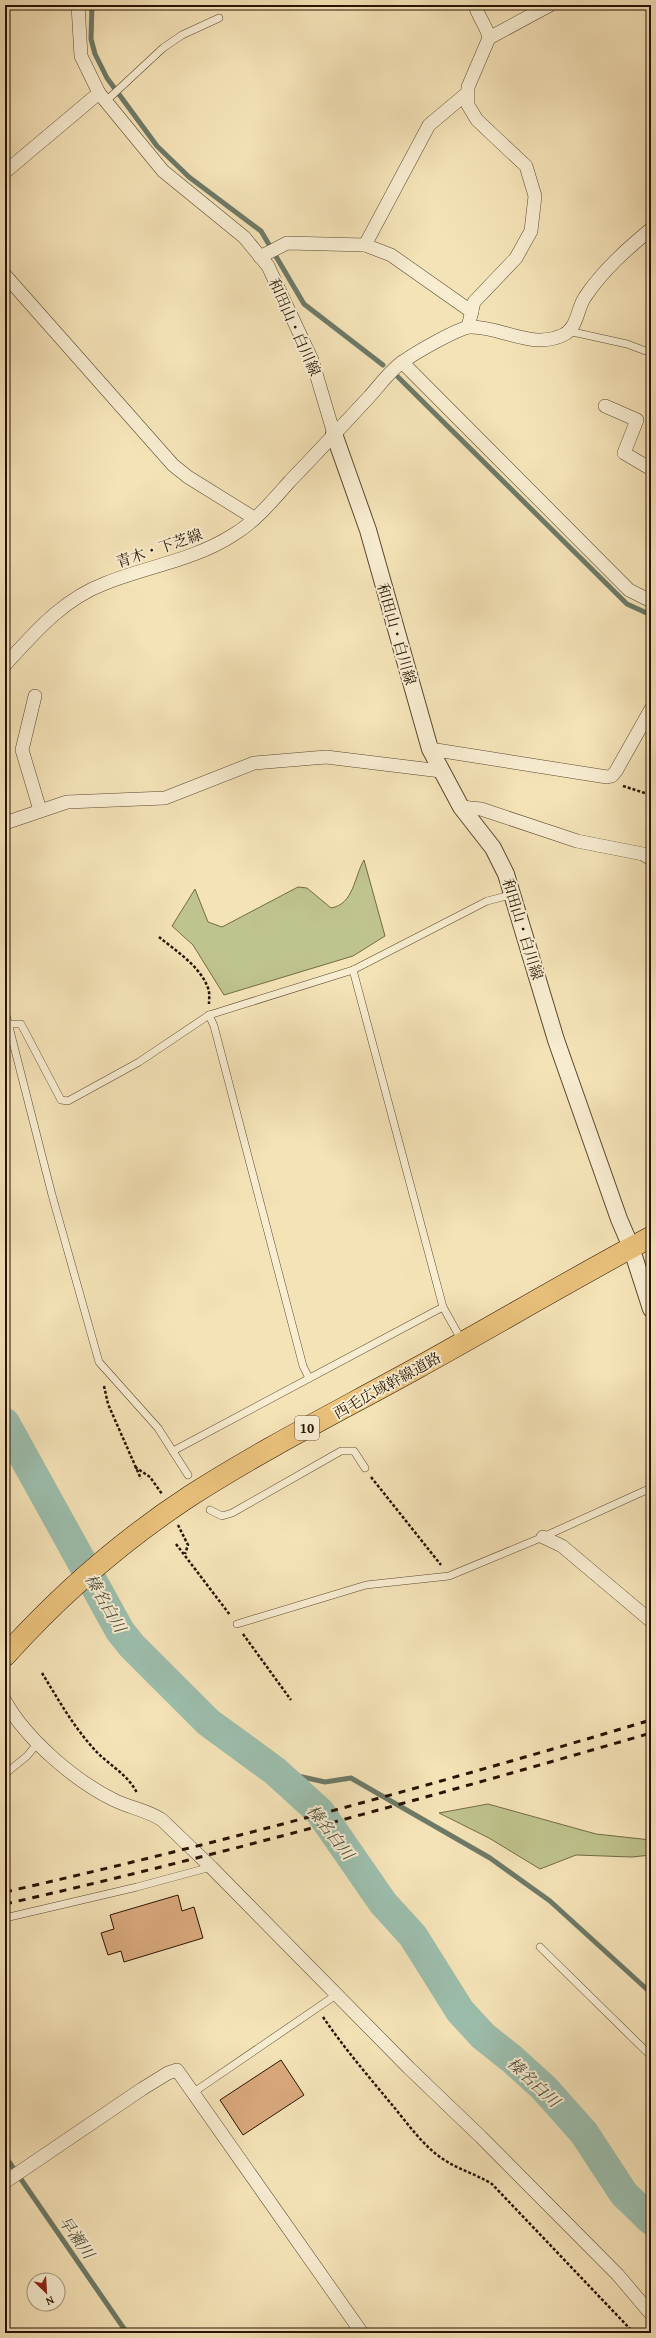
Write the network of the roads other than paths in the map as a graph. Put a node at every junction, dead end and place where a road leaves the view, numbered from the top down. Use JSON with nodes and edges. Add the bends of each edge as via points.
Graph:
{"nodes":[{"id":1,"x":78,"y":5,"type":"edge"},
{"id":2,"x":475,"y":5,"type":"edge"},
{"id":3,"x":550,"y":5,"type":"edge"},
{"id":4,"x":219,"y":18,"type":"dead end"},
{"id":5,"x":489,"y":38,"type":"junction"},
{"id":6,"x":466,"y":94,"type":"junction"},
{"id":7,"x":104,"y":98,"type":"junction"},
{"id":8,"x":5,"y":172,"type":"edge"},
{"id":9,"x":651,"y":229,"type":"edge"},
{"id":10,"x":366,"y":246,"type":"junction"},
{"id":11,"x":262,"y":256,"type":"junction"},
{"id":12,"x":5,"y":275,"type":"edge"},
{"id":13,"x":472,"y":312,"type":"junction"},
{"id":14,"x":468,"y":327,"type":"junction"},
{"id":15,"x":568,"y":331,"type":"junction"},
{"id":16,"x":651,"y":353,"type":"edge"},
{"id":17,"x":402,"y":362,"type":"junction"},
{"id":18,"x":605,"y":406,"type":"dead end"},
{"id":19,"x":334,"y":434,"type":"junction"},
{"id":20,"x":651,"y":469,"type":"edge"},
{"id":21,"x":254,"y":518,"type":"junction"},
{"id":22,"x":651,"y":601,"type":"edge"},
{"id":23,"x":5,"y":665,"type":"edge"},
{"id":24,"x":35,"y":696,"type":"dead end"},
{"id":25,"x":651,"y":710,"type":"edge"},
{"id":26,"x":430,"y":748,"type":"junction"},
{"id":27,"x":441,"y":771,"type":"junction"},
{"id":28,"x":461,"y":808,"type":"junction"},
{"id":29,"x":40,"y":810,"type":"junction"},
{"id":30,"x":5,"y":823,"type":"edge"},
{"id":31,"x":651,"y":859,"type":"edge"},
{"id":32,"x":514,"y":894,"type":"junction"},
{"id":33,"x":353,"y":970,"type":"junction"},
{"id":34,"x":5,"y":1010,"type":"edge"},
{"id":35,"x":209,"y":1015,"type":"junction"},
{"id":36,"x":10,"y":1024,"type":"junction"},
{"id":37,"x":651,"y":1237,"type":"edge"},
{"id":38,"x":631,"y":1247,"type":"junction"},
{"id":39,"x":444,"y":1307,"type":"junction"},
{"id":40,"x":651,"y":1309,"type":"edge"},
{"id":41,"x":462,"y":1343,"type":"junction"},
{"id":42,"x":309,"y":1378,"type":"junction"},
{"id":43,"x":173,"y":1451,"type":"junction"},
{"id":44,"x":365,"y":1468,"type":"road end"},
{"id":45,"x":188,"y":1474,"type":"dead end"},
{"id":46,"x":651,"y":1488,"type":"edge"},
{"id":47,"x":210,"y":1510,"type":"dead end"},
{"id":48,"x":543,"y":1537,"type":"junction"},
{"id":49,"x":651,"y":1621,"type":"edge"},
{"id":50,"x":237,"y":1624,"type":"road end"},
{"id":51,"x":5,"y":1656,"type":"edge"},
{"id":52,"x":6,"y":1708,"type":"edge"},
{"id":53,"x":37,"y":1744,"type":"junction"},
{"id":54,"x":5,"y":1774,"type":"edge"},
{"id":55,"x":211,"y":1867,"type":"junction"},
{"id":56,"x":5,"y":1918,"type":"edge"},
{"id":57,"x":540,"y":1947,"type":"dead end"},
{"id":58,"x":336,"y":1995,"type":"junction"},
{"id":59,"x":651,"y":2056,"type":"edge"},
{"id":60,"x":194,"y":2092,"type":"junction"},
{"id":61,"x":8,"y":2180,"type":"edge"},
{"id":62,"x":651,"y":2314,"type":"edge"},
{"id":63,"x":362,"y":2333,"type":"edge"}],
"edges":[{"from":1,"to":7,"type":"street","name":"和田山・白川線","via":[[81,56]]},
{"from":2,"to":5,"type":"street","via":[[477,13],[488,29]]},
{"from":3,"to":5,"type":"street"},
{"from":4,"to":7,"type":"lane","via":[[182,35],[163,48],[125,84]]},
{"from":5,"to":6,"type":"street"},
{"from":6,"to":10,"type":"street","via":[[429,125]]},
{"from":6,"to":13,"type":"street","via":[[468,105],[477,120],[526,166],[535,196],[531,231],[516,258],[474,302]]},
{"from":7,"to":8,"type":"street"},
{"from":7,"to":11,"type":"street","name":"和田山・白川線","via":[[163,171],[244,237]]},
{"from":9,"to":15,"type":"street","via":[[602,274],[583,299],[580,314]]},
{"from":10,"to":11,"type":"street","via":[[287,243]]},
{"from":10,"to":13,"type":"street","via":[[391,255]]},
{"from":11,"to":19,"type":"street","name":"和田山・白川線","via":[[312,360]]},
{"from":12,"to":21,"type":"street","via":[[173,465]]},
{"from":13,"to":14,"type":"street"},
{"from":14,"to":15,"type":"street","via":[[485,328],[523,339],[546,339]]},
{"from":14,"to":17,"type":"street","name":"青木・下芝線"},
{"from":15,"to":16,"type":"lane","via":[[627,344]]},
{"from":17,"to":19,"type":"street","name":"青木・下芝線"},
{"from":17,"to":22,"type":"street","via":[[629,590]]},
{"from":18,"to":20,"type":"street","via":[[637,420],[624,453]]},
{"from":19,"to":21,"type":"street","name":"青木・下芝線"},
{"from":19,"to":26,"type":"street","name":"和田山・白川線","via":[[368,530]]},
{"from":21,"to":23,"type":"street","name":"青木・下芝線","via":[[235,535],[206,550],[105,583],[82,594],[44,622]]},
{"from":24,"to":29,"type":"street","via":[[22,750]]},
{"from":25,"to":26,"type":"street","via":[[612,776]]},
{"from":26,"to":27,"type":"street","name":"和田山・白川線"},
{"from":27,"to":28,"type":"street","name":"和田山・白川線"},
{"from":27,"to":29,"type":"street","via":[[326,757],[254,763],[166,798],[67,802]]},
{"from":28,"to":31,"type":"street","via":[[481,809],[577,841],[644,854]]},
{"from":28,"to":32,"type":"street","name":"和田山・白川線","via":[[493,848]]},
{"from":29,"to":30,"type":"street"},
{"from":32,"to":33,"type":"lane","via":[[487,901]]},
{"from":32,"to":38,"type":"street","name":"和田山・白川線","via":[[556,1040]]},
{"from":33,"to":35,"type":"lane"},
{"from":33,"to":39,"type":"lane"},
{"from":34,"to":36,"type":"lane"},
{"from":35,"to":36,"type":"lane","via":[[139,1062],[68,1101],[61,1100],[21,1024]]},
{"from":35,"to":42,"type":"lane","via":[[301,1358]]},
{"from":36,"to":43,"type":"lane","via":[[52,1194],[99,1362],[158,1428]]},
{"from":37,"to":38,"type":"main road","name":"西毛広域幹線道路","number":"10"},
{"from":38,"to":40,"type":"street","name":"和田山・白川線"},
{"from":38,"to":41,"type":"main road","name":"西毛広域幹線道路","number":"10"},
{"from":39,"to":41,"type":"lane"},
{"from":39,"to":42,"type":"lane"},
{"from":41,"to":51,"type":"main road","name":"西毛広域幹線道路","number":"10","via":[[226,1475],[155,1520],[106,1560],[23,1636]]},
{"from":42,"to":43,"type":"lane"},
{"from":43,"to":45,"type":"lane"},
{"from":44,"to":47,"type":"lane","via":[[354,1451],[341,1451],[232,1513],[222,1516]]},
{"from":46,"to":48,"type":"lane"},
{"from":48,"to":49,"type":"street","via":[[562,1546]]},
{"from":48,"to":50,"type":"lane","via":[[449,1576],[366,1585]]},
{"from":52,"to":53,"type":"street"},
{"from":53,"to":54,"type":"lane"},
{"from":53,"to":55,"type":"street","via":[[97,1791],[116,1802],[153,1814]]},
{"from":55,"to":56,"type":"lane","via":[[144,1886]]},
{"from":55,"to":58,"type":"street"},
{"from":57,"to":59,"type":"lane"},
{"from":58,"to":60,"type":"lane"},
{"from":58,"to":62,"type":"street","via":[[618,2275]]},
{"from":60,"to":61,"type":"street","via":[[177,2070],[168,2072]]},
{"from":60,"to":63,"type":"street"}]}
